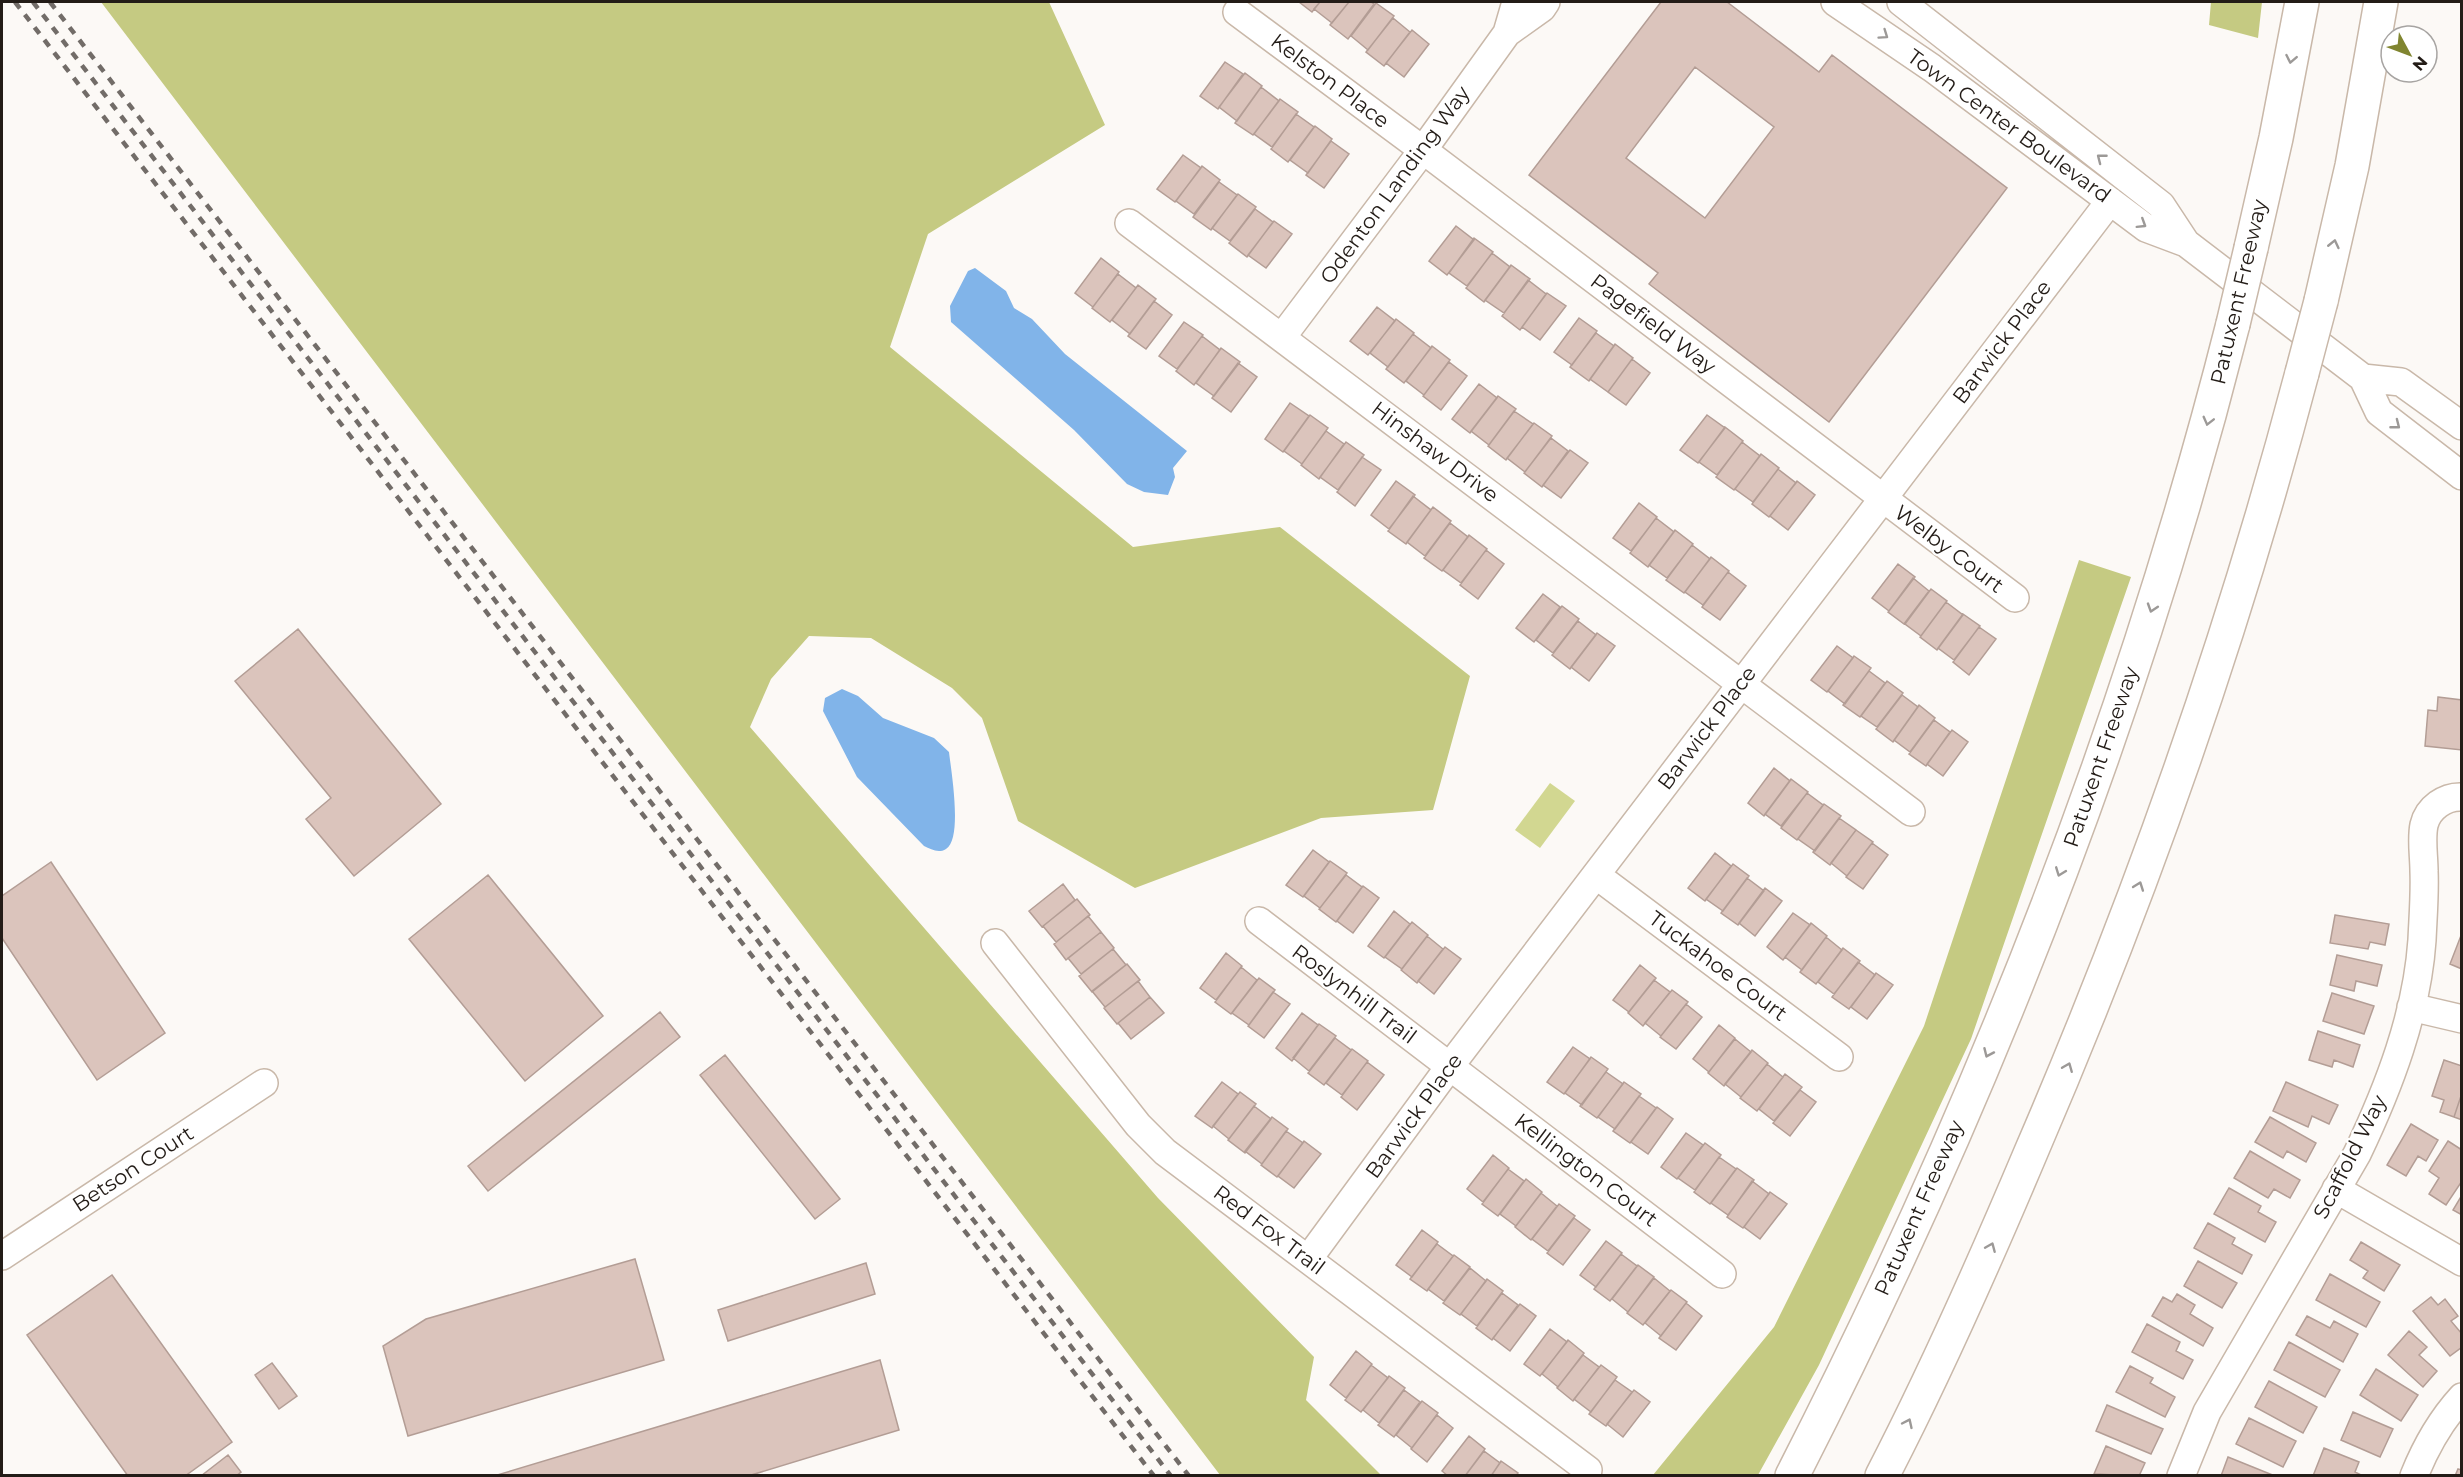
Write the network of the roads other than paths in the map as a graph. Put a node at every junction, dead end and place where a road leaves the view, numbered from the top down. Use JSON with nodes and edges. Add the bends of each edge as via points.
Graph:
{"nodes":[{"id":1,"x":1516,"y":2,"type":"edge"},
{"id":2,"x":1546,"y":2,"type":"edge"},
{"id":3,"x":1835,"y":2,"type":"edge"},
{"id":4,"x":1901,"y":2,"type":"edge"},
{"id":5,"x":2302,"y":2,"type":"edge"},
{"id":6,"x":2381,"y":2,"type":"edge"},
{"id":7,"x":1237,"y":12,"type":"dead end"},
{"id":8,"x":1507,"y":33,"type":"junction"},
{"id":9,"x":1423,"y":150,"type":"junction"},
{"id":10,"x":2110,"y":201,"type":"junction"},
{"id":11,"x":1129,"y":223,"type":"dead end"},
{"id":12,"x":2186,"y":243,"type":"junction"},
{"id":13,"x":1282,"y":337,"type":"junction"},
{"id":14,"x":2363,"y":378,"type":"junction"},
{"id":15,"x":2462,"y":426,"type":"edge"},
{"id":16,"x":2462,"y":476,"type":"edge"},
{"id":17,"x":1882,"y":499,"type":"junction"},
{"id":18,"x":2015,"y":598,"type":"dead end"},
{"id":19,"x":1741,"y":683,"type":"junction"},
{"id":20,"x":2462,"y":797,"type":"edge"},
{"id":21,"x":1911,"y":812,"type":"dead end"},
{"id":22,"x":1596,"y":875,"type":"junction"},
{"id":23,"x":1258,"y":921,"type":"dead end"},
{"id":24,"x":995,"y":943,"type":"dead end"},
{"id":25,"x":2411,"y":1007,"type":"junction"},
{"id":26,"x":2462,"y":1019,"type":"edge"},
{"id":27,"x":1839,"y":1057,"type":"dead end"},
{"id":28,"x":1450,"y":1066,"type":"junction"},
{"id":29,"x":264,"y":1083,"type":"dead end"},
{"id":30,"x":2336,"y":1189,"type":"junction"},
{"id":31,"x":2,"y":1256,"type":"edge"},
{"id":32,"x":1309,"y":1258,"type":"junction"},
{"id":33,"x":2462,"y":1262,"type":"edge"},
{"id":34,"x":1722,"y":1274,"type":"dead end"},
{"id":35,"x":2462,"y":1397,"type":"edge"},
{"id":36,"x":1588,"y":1470,"type":"dead end"},
{"id":37,"x":1792,"y":1476,"type":"edge"},
{"id":38,"x":1882,"y":1476,"type":"edge"},
{"id":39,"x":2181,"y":1476,"type":"edge"},
{"id":40,"x":2414,"y":1476,"type":"edge"}],
"edges":[{"from":1,"to":8,"type":"street","name":"Odenton Landing Way"},
{"from":2,"to":8,"type":"street","name":"Odenton Landing Way"},
{"from":3,"to":10,"type":"street","name":"Town Center Boulevard","one_way":true,"via":[[1932,68]]},
{"from":12,"to":4,"type":"street","name":"Town Center Boulevard","one_way":true,"via":[[2161,205]]},
{"from":5,"to":37,"type":"highway","name":"Patuxent Freeway","one_way":true,"bridge":true,"via":[[2276,138],[2233,324],[2171,549],[2118,712],[1993,1042],[1913,1227]]},
{"from":38,"to":6,"type":"highway","one_way":true,"bridge":true,"via":[[1981,1271],[2064,1076],[2135,898],[2191,740],[2275,477],[2321,301],[2352,166]]},
{"from":7,"to":9,"type":"street","name":"Kelston Place"},
{"from":8,"to":9,"type":"street","name":"Odenton Landing Way"},
{"from":9,"to":13,"type":"street","name":"Odenton Landing Way"},
{"from":9,"to":17,"type":"street","name":"Pagefield Way"},
{"from":10,"to":12,"type":"street","name":"Town Center Boulevard","one_way":true,"via":[[2146,228]]},
{"from":10,"to":17,"type":"street","name":"Barwick Place"},
{"from":11,"to":13,"type":"street","name":"Hinshaw Drive"},
{"from":12,"to":14,"type":"street","name":"Town Center Boulevard"},
{"from":13,"to":19,"type":"street","name":"Hinshaw Drive"},
{"from":14,"to":15,"type":"street","via":[[2401,382]]},
{"from":14,"to":16,"type":"street","name":"Town Center Boulevard","one_way":true,"via":[[2379,412]]},
{"from":17,"to":18,"type":"street","name":"Welby Court"},
{"from":17,"to":19,"type":"street","name":"Barwick Place"},
{"from":19,"to":21,"type":"street","name":"Hinshaw Drive"},
{"from":19,"to":22,"type":"street","name":"Barwick Place"},
{"from":20,"to":25,"type":"street","name":"Scaffold Way","via":[[2443,801],[2431,809],[2424,824],[2422,942]]},
{"from":22,"to":27,"type":"street","name":"Tuckahoe Court"},
{"from":22,"to":28,"type":"street","name":"Barwick Place"},
{"from":23,"to":28,"type":"street","name":"Roslynhill Trail"},
{"from":24,"to":32,"type":"street","name":"Red Fox Trail","via":[[1158,1145]]},
{"from":25,"to":26,"type":"street"},
{"from":25,"to":30,"type":"street","name":"Scaffold Way","via":[[2376,1114]]},
{"from":28,"to":32,"type":"street","name":"Barwick Place"},
{"from":28,"to":34,"type":"street","name":"Kellington Court"},
{"from":29,"to":31,"type":"street","name":"Betson Court"},
{"from":30,"to":33,"type":"street"},
{"from":30,"to":39,"type":"street","name":"Scaffold Way","via":[[2207,1412]]},
{"from":32,"to":36,"type":"street","name":"Red Fox Trail"},
{"from":35,"to":40,"type":"street","via":[[2431,1436]]}]}
